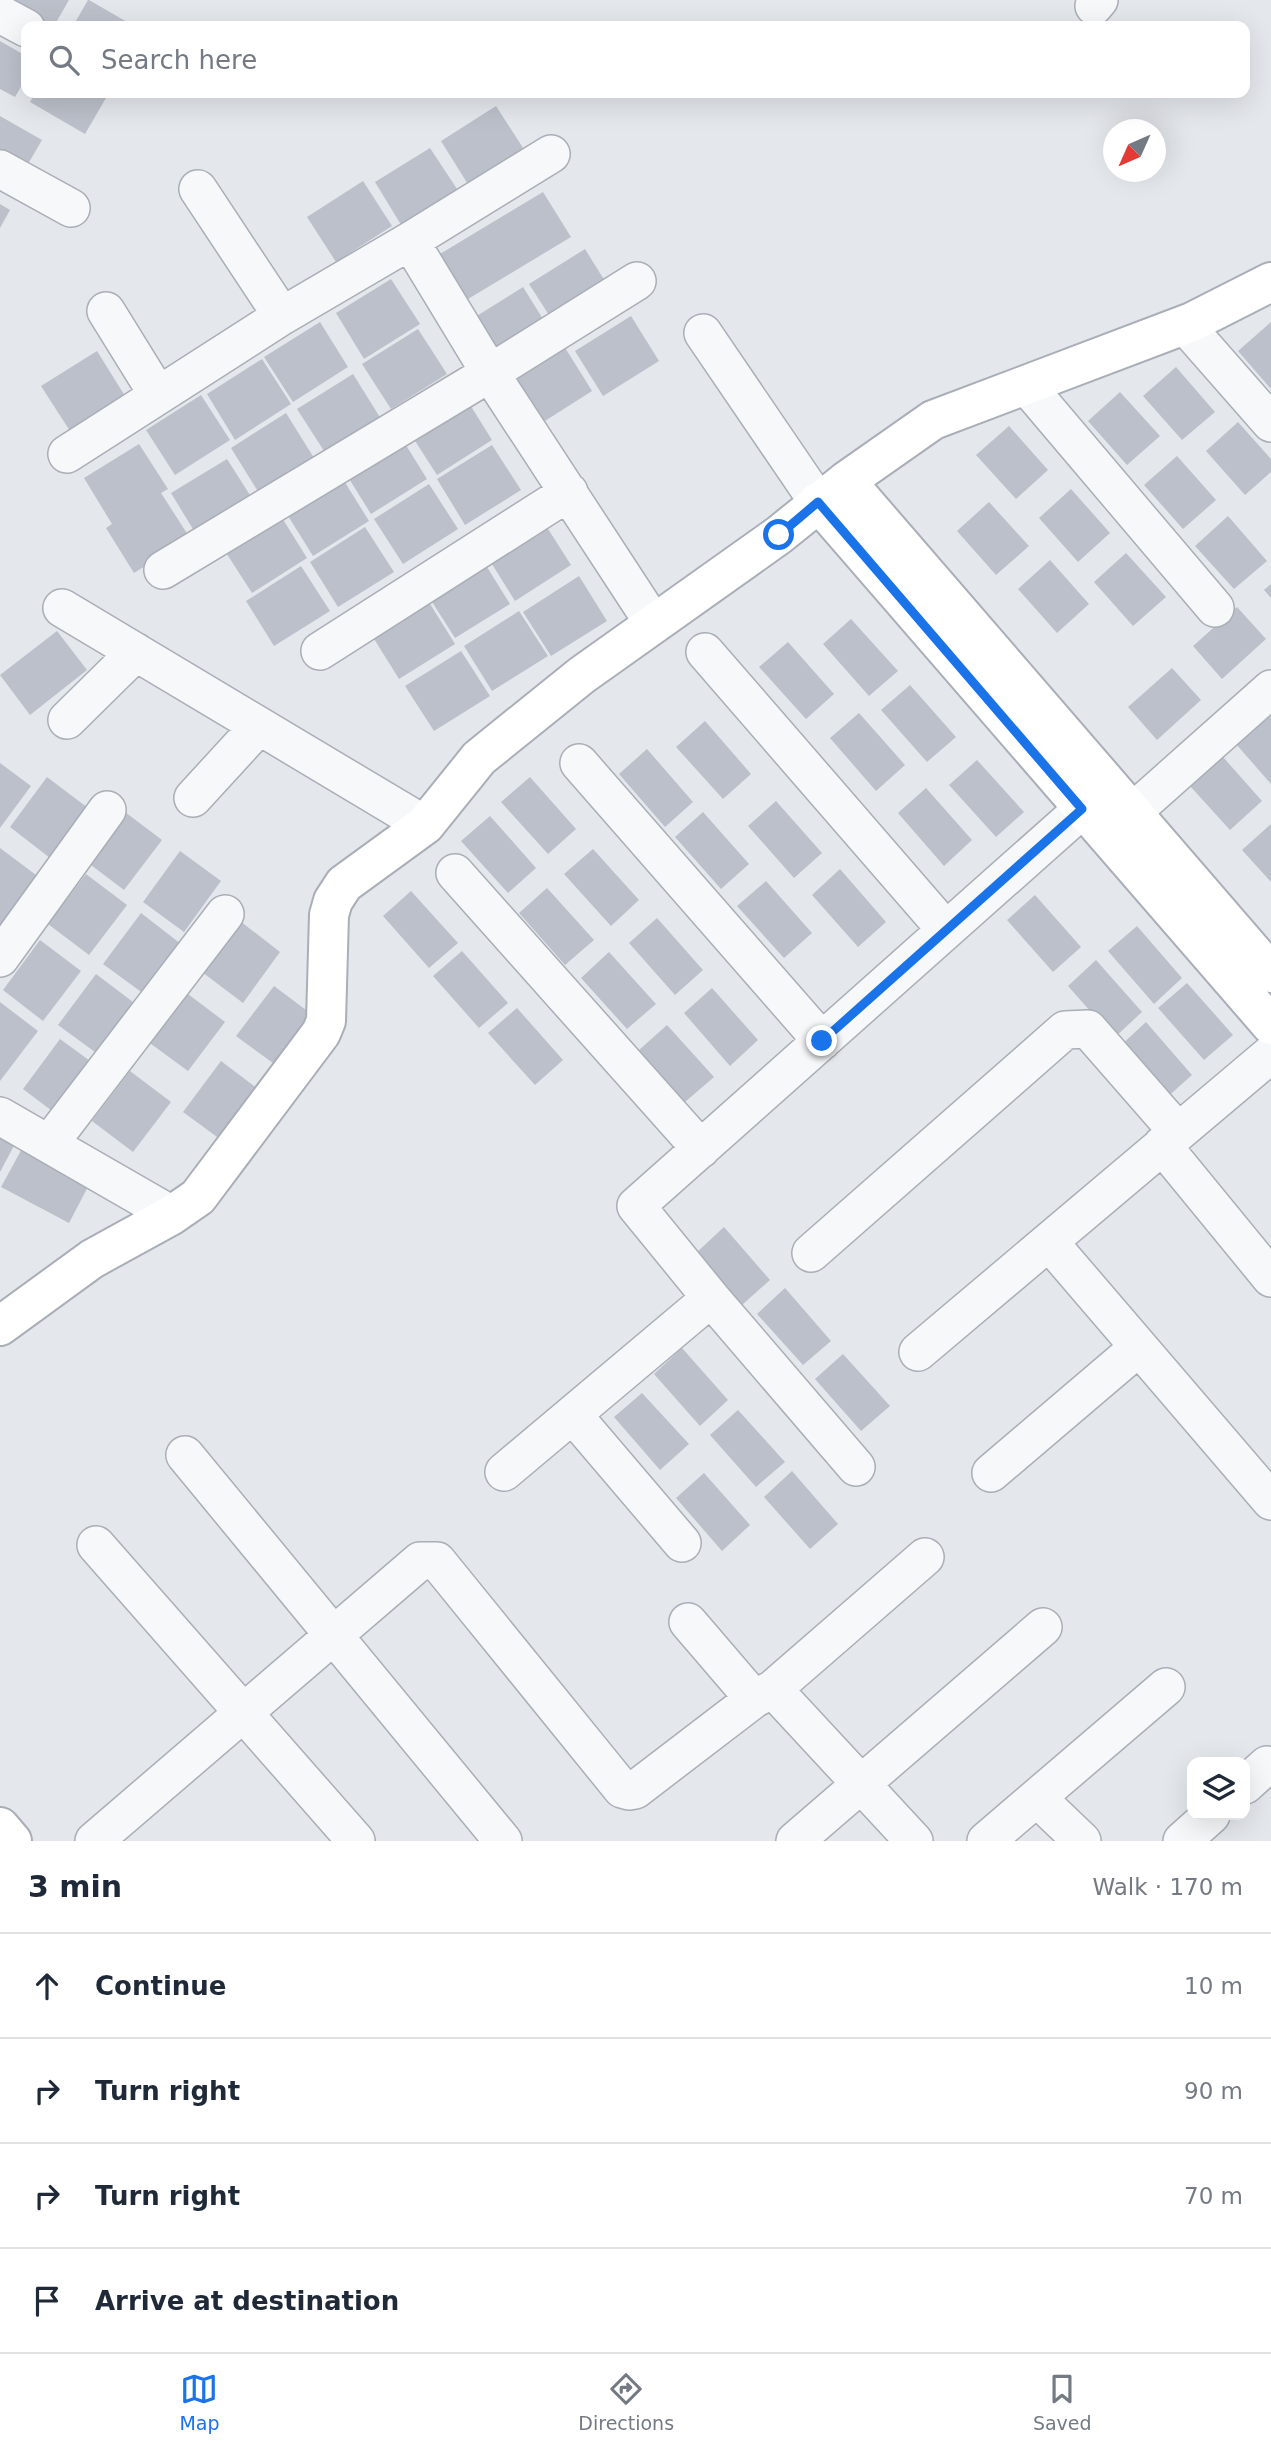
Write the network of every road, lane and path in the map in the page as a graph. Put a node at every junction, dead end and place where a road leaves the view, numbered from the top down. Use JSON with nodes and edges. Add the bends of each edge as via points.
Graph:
{"nodes":[{"id":1,"x":0,"y":14,"type":"edge"},
{"id":2,"x":21,"y":25,"type":"edge"},
{"id":3,"x":551,"y":153,"type":"dead end"},
{"id":4,"x":0,"y":169,"type":"edge"},
{"id":5,"x":198,"y":189,"type":"dead end"},
{"id":6,"x":71,"y":208,"type":"dead end"},
{"id":7,"x":410,"y":241,"type":"junction"},
{"id":8,"x":637,"y":281,"type":"dead end"},
{"id":9,"x":1271,"y":282,"type":"edge"},
{"id":10,"x":106,"y":312,"type":"dead end"},
{"id":11,"x":282,"y":316,"type":"junction"},
{"id":12,"x":1185,"y":325,"type":"junction"},
{"id":13,"x":703,"y":333,"type":"dead end"},
{"id":14,"x":490,"y":373,"type":"junction"},
{"id":15,"x":1026,"y":385,"type":"junction"},
{"id":16,"x":158,"y":395,"type":"junction"},
{"id":17,"x":1271,"y":423,"type":"edge"},
{"id":18,"x":67,"y":454,"type":"dead end"},
{"id":19,"x":832,"y":491,"type":"junction"},
{"id":20,"x":569,"y":492,"type":"junction"},
{"id":21,"x":163,"y":570,"type":"dead end"},
{"id":22,"x":62,"y":607,"type":"dead end"},
{"id":23,"x":1215,"y":608,"type":"dead end"},
{"id":24,"x":654,"y":624,"type":"junction"},
{"id":25,"x":320,"y":651,"type":"dead end"},
{"id":26,"x":136,"y":652,"type":"junction"},
{"id":27,"x":705,"y":652,"type":"dead end"},
{"id":28,"x":1271,"y":689,"type":"edge"},
{"id":29,"x":67,"y":720,"type":"dead end"},
{"id":30,"x":259,"y":726,"type":"junction"},
{"id":31,"x":579,"y":763,"type":"dead end"},
{"id":32,"x":194,"y":798,"type":"dead end"},
{"id":33,"x":107,"y":810,"type":"dead end"},
{"id":34,"x":1107,"y":810,"type":"junction"},
{"id":35,"x":425,"y":825,"type":"junction"},
{"id":36,"x":455,"y":873,"type":"dead end"},
{"id":37,"x":225,"y":914,"type":"dead end"},
{"id":38,"x":946,"y":930,"type":"junction"},
{"id":39,"x":0,"y":958,"type":"edge"},
{"id":40,"x":1271,"y":973,"type":"edge"},
{"id":41,"x":1271,"y":1025,"type":"edge"},
{"id":42,"x":822,"y":1041,"type":"junction"},
{"id":43,"x":1271,"y":1054,"type":"edge"},
{"id":44,"x":0,"y":1116,"type":"edge"},
{"id":45,"x":1170,"y":1139,"type":"junction"},
{"id":46,"x":49,"y":1144,"type":"junction"},
{"id":47,"x":701,"y":1149,"type":"junction"},
{"id":48,"x":172,"y":1215,"type":"junction"},
{"id":49,"x":1049,"y":1242,"type":"junction"},
{"id":50,"x":811,"y":1252,"type":"dead end"},
{"id":51,"x":1271,"y":1278,"type":"edge"},
{"id":52,"x":711,"y":1298,"type":"junction"},
{"id":53,"x":0,"y":1326,"type":"edge"},
{"id":54,"x":1139,"y":1347,"type":"junction"},
{"id":55,"x":918,"y":1352,"type":"dead end"},
{"id":56,"x":573,"y":1415,"type":"junction"},
{"id":57,"x":185,"y":1455,"type":"dead end"},
{"id":58,"x":856,"y":1467,"type":"dead end"},
{"id":59,"x":504,"y":1472,"type":"dead end"},
{"id":60,"x":991,"y":1472,"type":"dead end"},
{"id":61,"x":1271,"y":1501,"type":"edge"},
{"id":62,"x":682,"y":1543,"type":"dead end"},
{"id":63,"x":96,"y":1545,"type":"dead end"},
{"id":64,"x":925,"y":1557,"type":"dead end"},
{"id":65,"x":688,"y":1622,"type":"dead end"},
{"id":66,"x":1043,"y":1628,"type":"dead end"},
{"id":67,"x":334,"y":1633,"type":"junction"},
{"id":68,"x":1166,"y":1687,"type":"dead end"},
{"id":69,"x":763,"y":1694,"type":"junction"},
{"id":70,"x":242,"y":1711,"type":"junction"},
{"id":71,"x":861,"y":1784,"type":"junction"},
{"id":72,"x":1037,"y":1798,"type":"junction"},
{"id":73,"x":1205,"y":1820,"type":"edge"},
{"id":74,"x":0,"y":1827,"type":"edge"},
{"id":75,"x":12,"y":1841,"type":"edge"},
{"id":76,"x":94,"y":1841,"type":"edge"},
{"id":77,"x":356,"y":1841,"type":"edge"},
{"id":78,"x":503,"y":1841,"type":"edge"},
{"id":79,"x":795,"y":1841,"type":"edge"},
{"id":80,"x":914,"y":1841,"type":"edge"},
{"id":81,"x":986,"y":1841,"type":"edge"},
{"id":82,"x":1082,"y":1841,"type":"edge"},
{"id":83,"x":1182,"y":1841,"type":"edge"}],
"edges":[{"from":1,"to":2,"type":"street"},
{"from":3,"to":7,"type":"street"},
{"from":4,"to":6,"type":"street"},
{"from":5,"to":11,"type":"street"},
{"from":7,"to":11,"type":"street"},
{"from":7,"to":14,"type":"street"},
{"from":8,"to":14,"type":"street"},
{"from":9,"to":12,"type":"street"},
{"from":10,"to":16,"type":"street"},
{"from":11,"to":16,"type":"street"},
{"from":12,"to":15,"type":"street"},
{"from":12,"to":17,"type":"street"},
{"from":13,"to":19,"type":"street"},
{"from":14,"to":20,"type":"street"},
{"from":14,"to":21,"type":"street"},
{"from":15,"to":19,"type":"street","via":[[933,420]]},
{"from":15,"to":23,"type":"street"},
{"from":16,"to":18,"type":"street"},
{"from":19,"to":24,"type":"street","via":[[779,535]]},
{"from":19,"to":34,"type":"street"},
{"from":20,"to":24,"type":"street"},
{"from":20,"to":25,"type":"street"},
{"from":22,"to":26,"type":"street"},
{"from":24,"to":35,"type":"street","via":[[479,758]]},
{"from":26,"to":29,"type":"street"},
{"from":26,"to":30,"type":"street"},
{"from":27,"to":38,"type":"street"},
{"from":28,"to":34,"type":"street"},
{"from":30,"to":32,"type":"street"},
{"from":30,"to":35,"type":"street"},
{"from":31,"to":42,"type":"street"},
{"from":33,"to":39,"type":"street"},
{"from":34,"to":38,"type":"street"},
{"from":34,"to":40,"type":"street"},
{"from":34,"to":41,"type":"street"},
{"from":35,"to":48,"type":"street","via":[[344,884],[332,901],[328,1008],[321,1033],[198,1197]]},
{"from":36,"to":47,"type":"street"},
{"from":37,"to":46,"type":"street"},
{"from":38,"to":42,"type":"street"},
{"from":42,"to":47,"type":"street"},
{"from":43,"to":45,"type":"street"},
{"from":44,"to":46,"type":"street"},
{"from":45,"to":49,"type":"street"},
{"from":45,"to":50,"type":"street","via":[[1088,1029],[1065,1030]]},
{"from":45,"to":51,"type":"street"},
{"from":46,"to":48,"type":"street"},
{"from":47,"to":52,"type":"street","via":[[636,1206]]},
{"from":48,"to":53,"type":"street","via":[[92,1259]]},
{"from":49,"to":54,"type":"street"},
{"from":49,"to":55,"type":"street"},
{"from":52,"to":56,"type":"street"},
{"from":52,"to":58,"type":"street"},
{"from":54,"to":60,"type":"street"},
{"from":54,"to":61,"type":"street"},
{"from":56,"to":59,"type":"street"},
{"from":56,"to":62,"type":"street"},
{"from":57,"to":67,"type":"street"},
{"from":63,"to":70,"type":"street"},
{"from":64,"to":69,"type":"street"},
{"from":65,"to":69,"type":"street"},
{"from":66,"to":71,"type":"street"},
{"from":67,"to":69,"type":"street","via":[[419,1561],[437,1562],[622,1789],[629,1791]]},
{"from":67,"to":70,"type":"street"},
{"from":67,"to":78,"type":"street"},
{"from":68,"to":72,"type":"street"},
{"from":69,"to":71,"type":"street"},
{"from":70,"to":76,"type":"street"},
{"from":70,"to":77,"type":"street"},
{"from":71,"to":79,"type":"street"},
{"from":71,"to":80,"type":"street"},
{"from":72,"to":81,"type":"street"},
{"from":72,"to":82,"type":"street"},
{"from":73,"to":83,"type":"street"},
{"from":74,"to":75,"type":"street"}]}
